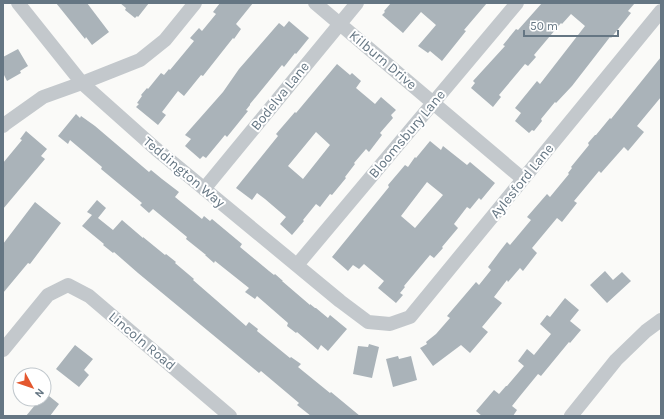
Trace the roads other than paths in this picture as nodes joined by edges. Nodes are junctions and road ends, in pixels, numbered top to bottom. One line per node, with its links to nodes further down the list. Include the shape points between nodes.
1 (18, 3): 8 (street, Teddington Way)
2 (195, 3): 8 (street, via 165,40 140,60)
3 (315, 3): 7 (street, Kilburn Drive)
4 (357, 3): 7 (street, Bodelva Lane)
5 (517, 3): 9 (street, Bloomsbury Lane)
6 (661, 11): 11 (street, Aylesford Lane)
7 (339, 24): 9 (street, Kilburn Drive); 12 (street, Bodelva Lane)
8 (82, 83): 10 (street, via 43,97); 12 (street, Teddington Way)
9 (433, 103): 11 (street, Kilburn Drive); 13 (street, Bloomsbury Lane)
10 (3, 126)
11 (523, 179): 15 (street, Aylesford Lane, via 410,317 390,324)
12 (204, 190): 13 (street, Teddington Way)
13 (297, 265): 15 (street, Teddington Way)
14 (661, 320): 18 (street, via 616,360)
15 (368, 322)
16 (3, 350): 17 (street, Lincoln Road, via 48,295 68,285 89,296)
17 (230, 416)
18 (571, 416)

